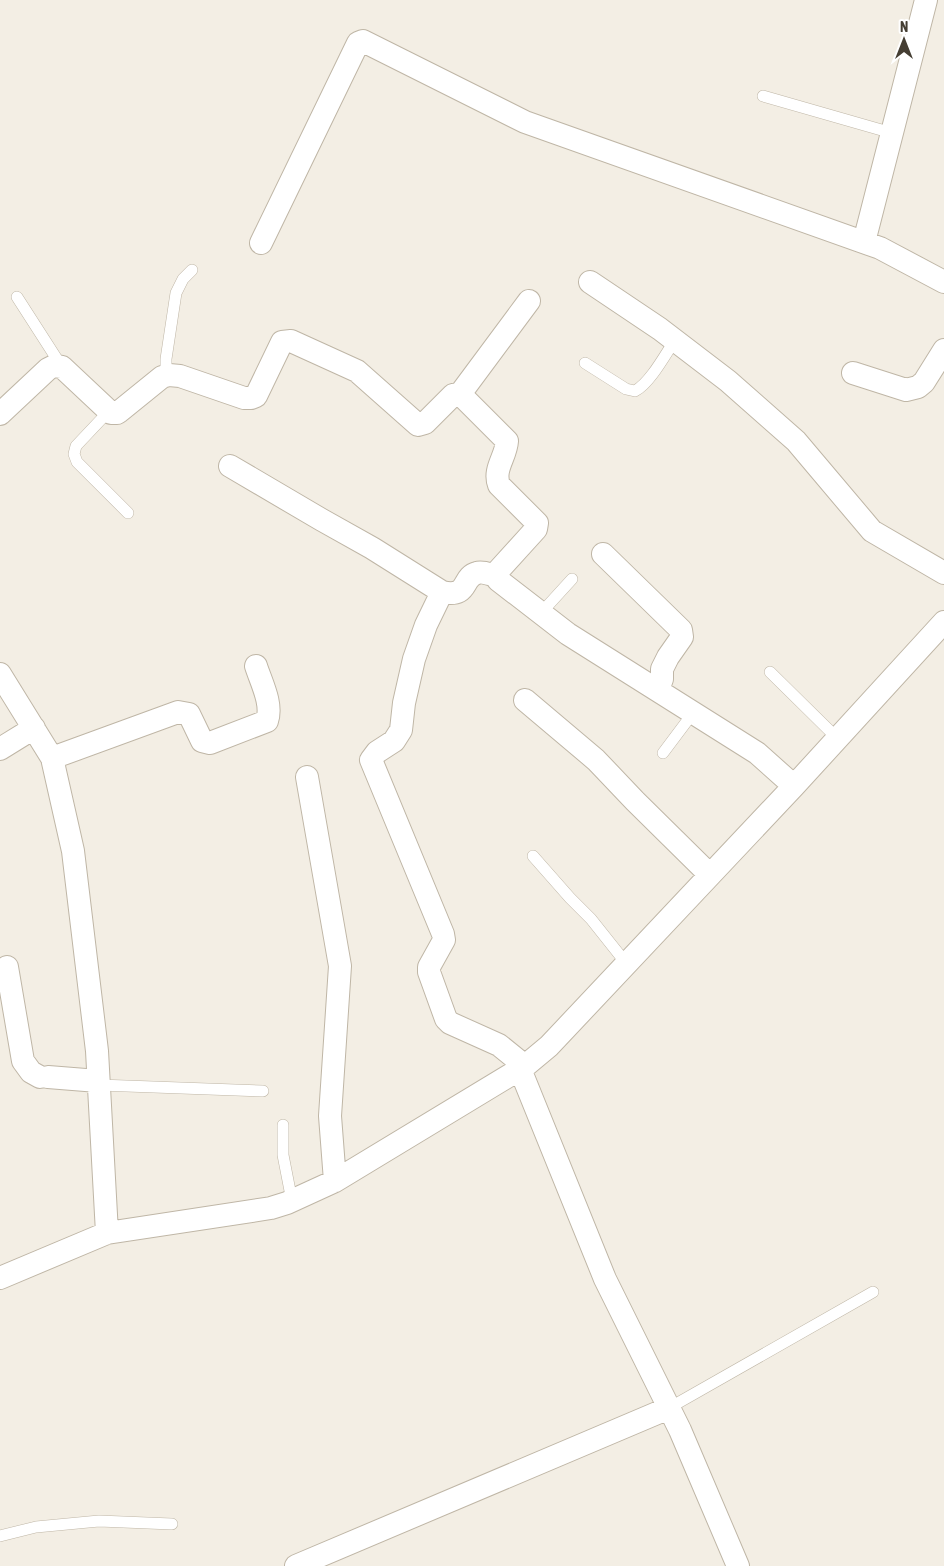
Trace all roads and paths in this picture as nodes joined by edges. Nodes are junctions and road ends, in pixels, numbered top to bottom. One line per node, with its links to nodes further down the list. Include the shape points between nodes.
1 (926, 0): 3 (street)
2 (763, 96): 3 (lane)
3 (892, 133): 4 (street)
4 (864, 242): 5 (street, via 525,122 363,40 358,43); 8 (street)
5 (261, 243)
6 (192, 270): 16 (lane, via 176,293)
7 (590, 282): 11 (street)
8 (944, 282)
9 (17, 297): 14 (lane)
10 (529, 302): 17 (street)
11 (675, 340): 13 (lane, via 640,389 635,391 626,389); 23 (street, via 796,441 872,531)
12 (944, 350): 15 (street, via 918,387 906,390)
13 (585, 363)
14 (62, 367): 18 (street); 19 (street, via 48,369)
15 (853, 373)
16 (166, 376): 17 (street, via 180,376 251,398 256,396 282,342 290,340 357,371 418,425 425,424 453,395); 18 (street, via 120,411)
17 (460, 394): 24 (street, via 507,441 497,472 499,485 537,523 536,529 497,572)
18 (109, 411): 21 (lane, via 76,446 74,454 77,462)
19 (0, 414)
20 (230, 466): 26 (street)
21 (128, 513)
22 (603, 554): 32 (street, via 681,630 682,637 662,669)
23 (944, 573)
24 (497, 576): 26 (street, via 475,573 458,592); 27 (street)
25 (572, 579): 27 (lane)
26 (442, 592): 46 (street, via 414,659 401,730 394,741 371,760 443,934 444,940 429,972 446,1019 499,1045)
27 (541, 613): 32 (street, via 568,634)
28 (944, 622): 36 (street)
29 (256, 666): 39 (street, via 269,706 267,721 206,743 189,714 178,712)
30 (770, 672): 36 (lane)
31 (0, 674): 35 (street)
32 (658, 690): 34 (street)
33 (525, 700): 43 (street, via 596,760)
34 (693, 713): 38 (lane); 41 (street, via 762,756)
35 (34, 728): 37 (street); 39 (street)
36 (838, 738): 41 (street)
37 (0, 749)
38 (663, 753)
39 (52, 758): 47 (street, via 76,869)
40 (307, 777): 50 (street, via 340,966 330,1116)
41 (794, 786): 43 (street)
42 (534, 856): 44 (lane, via 591,919)
43 (710, 875): 44 (street)
44 (626, 964): 46 (street, via 548,1046)
45 (7, 966): 47 (street, via 23,1061 31,1072 44,1077)
46 (522, 1068): 50 (street); 55 (street, via 605,1279)
47 (99, 1083): 48 (lane); 52 (street)
48 (263, 1091)
49 (283, 1125): 51 (lane, via 283,1154)
50 (335, 1181): 51 (street)
51 (292, 1200): 52 (street, via 271,1208)
52 (107, 1233): 53 (street)
53 (0, 1278)
54 (873, 1292): 55 (lane)
55 (669, 1408): 58 (street); 59 (street)
56 (172, 1524): 57 (lane, via 99,1521 36,1527)
57 (0, 1536)
58 (296, 1566)
59 (738, 1566)

